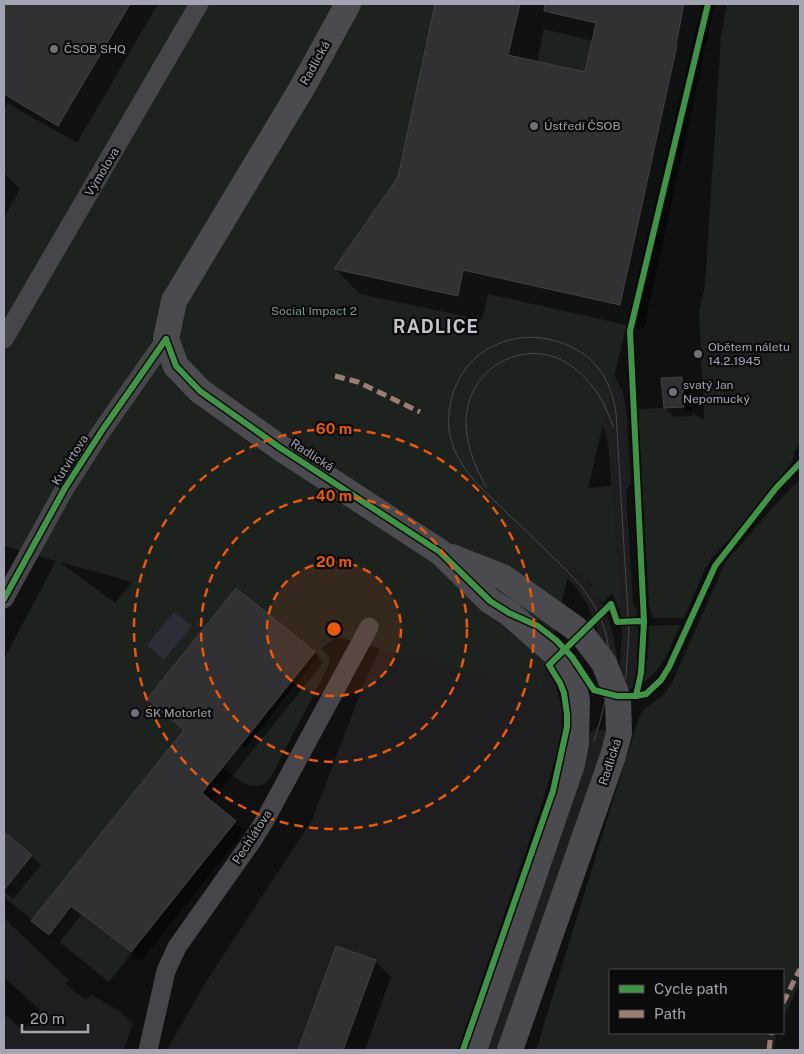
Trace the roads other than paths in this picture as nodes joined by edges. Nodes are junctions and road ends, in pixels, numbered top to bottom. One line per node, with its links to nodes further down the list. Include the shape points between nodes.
1 (199, 4): 3 (street, Výmolova)
2 (348, 4): 4 (main road, Radlická, via 302,88 174,301)
3 (4, 339)
4 (166, 339): 5 (main road, Radlická, via 176,366 200,391); 6 (street, Kutvirtova, via 65,488)
5 (440, 552): 9 (main road, Radlická, via 490,601 510,613 558,656 571,676 577,700 572,764); 10 (main road, Radlická, via 503,577 575,628 604,663 618,698 620,734)
6 (4, 599)
7 (369, 627): 8 (street, Pechlátova, via 260,827 177,947 166,971)
8 (148, 1050)
9 (474, 1050)
10 (510, 1050)

